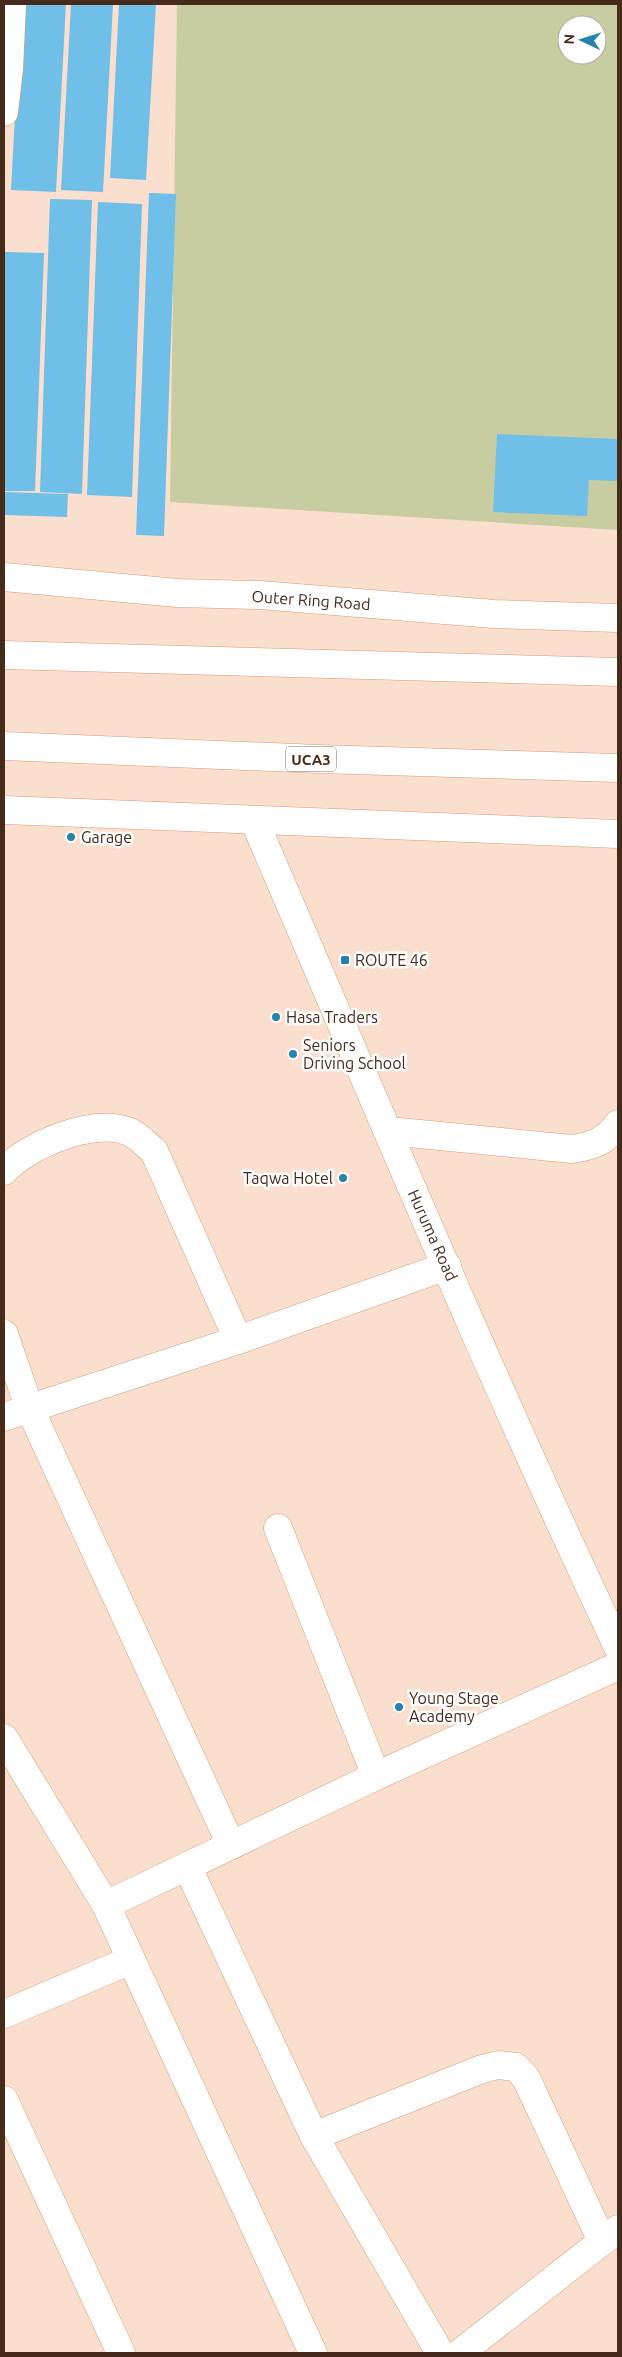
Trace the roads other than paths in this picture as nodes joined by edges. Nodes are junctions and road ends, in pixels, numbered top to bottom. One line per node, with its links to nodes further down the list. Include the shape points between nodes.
1 (12, 4): 2 (street)
2 (4, 112)
3 (4, 577): 4 (street, Outer Ring Road, via 177,593 494,614)
4 (618, 618)
5 (4, 655): 6 (street)
6 (618, 672)
7 (4, 746): 8 (street, UCA3)
8 (618, 768)
9 (4, 810): 10 (street)
10 (254, 820): 11 (street); 13 (street, Huruma Road)
11 (618, 834)
12 (618, 1124): 13 (street, via 610,1135 593,1146 572,1149)
13 (389, 1132): 15 (street, Huruma Road)
14 (4, 1171): 17 (street, via 10,1163 59,1136 102,1126 128,1131 154,1151)
15 (447, 1266): 17 (street); 21 (street, Huruma Road)
16 (4, 1334): 18 (street)
17 (238, 1340): 18 (street)
18 (30, 1408): 19 (street); 25 (street)
19 (4, 1417)
20 (278, 1528): 24 (street)
21 (618, 1647)
22 (618, 1666): 24 (street)
23 (4, 1738): 27 (street)
24 (376, 1776): 25 (street)
25 (231, 1845): 26 (street)
26 (187, 1866): 27 (street); 31 (street)
27 (106, 1905): 28 (street)
28 (131, 1960): 29 (street); 34 (street)
29 (4, 2014)
30 (4, 2100): 33 (street)
31 (314, 2136): 32 (street, via 482,2069 498,2065 516,2067 526,2078); 35 (street)
32 (610, 2235): 36 (street)
33 (121, 2353)
34 (313, 2353)
35 (440, 2353)
36 (460, 2353)

